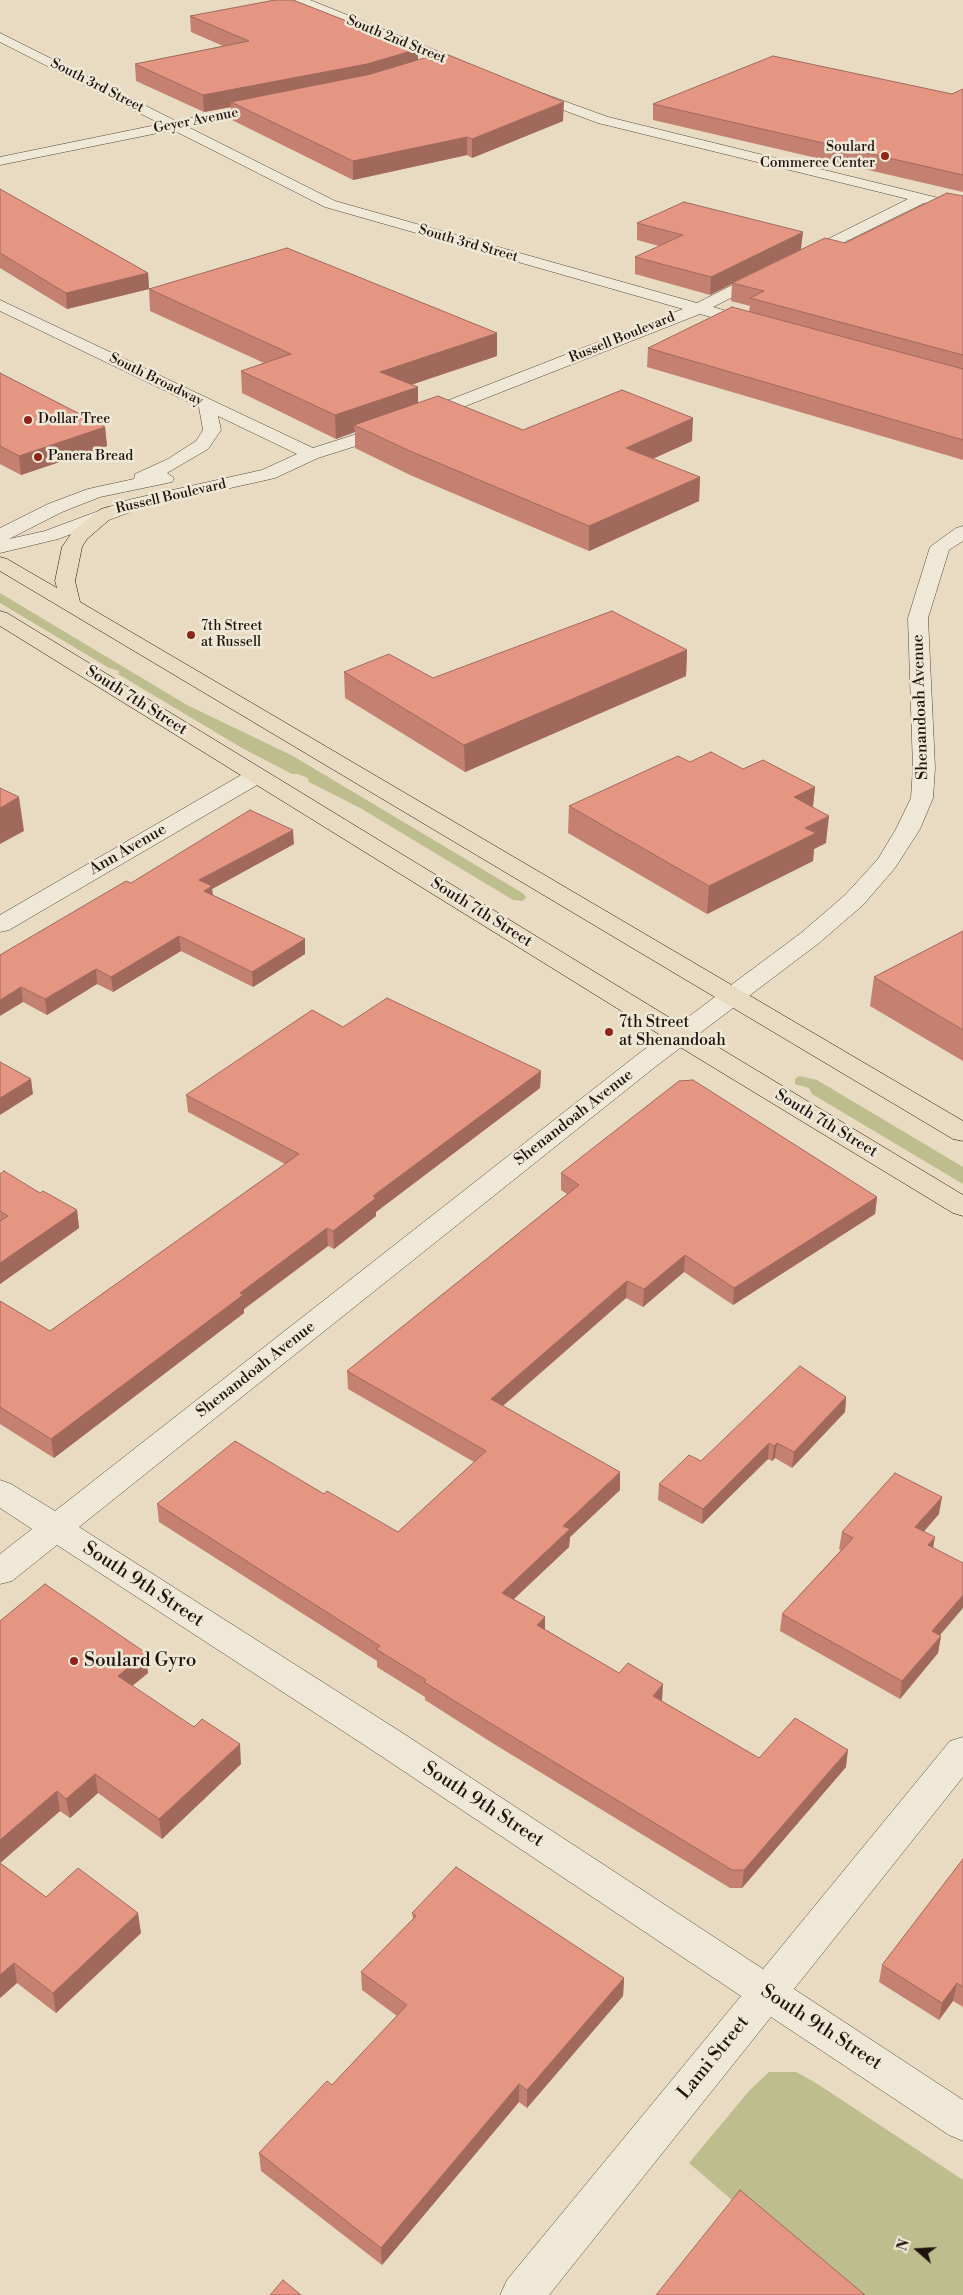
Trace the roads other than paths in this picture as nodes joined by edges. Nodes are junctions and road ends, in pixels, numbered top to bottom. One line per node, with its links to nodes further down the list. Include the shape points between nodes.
1 (299, 0): 3 (street, South 2nd Street)
2 (0, 37): 8 (street, South 3rd Street)
3 (449, 62): 4 (street); 5 (street, South 2nd Street)
4 (431, 67)
5 (484, 75)
6 (512, 85): 10 (street, via 603,120)
7 (286, 103): 8 (street, Geyer Avenue)
8 (173, 125): 9 (street, Geyer Avenue); 13 (street, South 3rd Street, via 330,204)
9 (0, 160)
10 (922, 198): 11 (street); 13 (street, Russell Boulevard)
11 (963, 208)
12 (0, 305): 15 (street, South Broadway)
13 (697, 308): 14 (street, South 3rd Street); 16 (street, Russell Boulevard, via 391,429)
14 (773, 329)
15 (207, 404): 16 (street, South Broadway); 17 (street, via 212,430 202,445 153,474)
16 (312, 454): 17 (street, Russell Boulevard); 18 (street, Russell Boulevard, via 268,474 160,497)
17 (118, 487): 20 (street, Russell Boulevard, via 55,508)
18 (108, 513): 21 (street, Russell Boulevard, via 51,535); 23 (main road, via 80,536 72,547 64,581)
19 (963, 532): 27 (street, Shenandoah Avenue, via 940,547 918,618 924,786 908,829 887,863 854,900 810,938)
20 (0, 536)
21 (0, 547)
22 (0, 563): 23 (main road)
23 (70, 604): 27 (main road)
24 (0, 617): 25 (main road, South 7th Street)
25 (256, 776): 26 (street, Ann Avenue); 28 (main road, South 7th Street)
26 (0, 925)
27 (730, 997): 28 (street, Shenandoah Avenue); 29 (main road)
28 (679, 1035): 30 (main road, South 7th Street); 32 (street, Shenandoah Avenue)
29 (963, 1133)
30 (963, 1207)
31 (0, 1492): 32 (street, South 9th Street)
32 (55, 1528): 33 (street, Shenandoah Avenue); 35 (street, South 9th Street, via 388,1742)
33 (0, 1572)
34 (963, 1751): 35 (street, Lami Street)
35 (767, 1992): 36 (street, South 9th Street); 37 (street, Lami Street)
36 (963, 2122)
37 (522, 2295)

